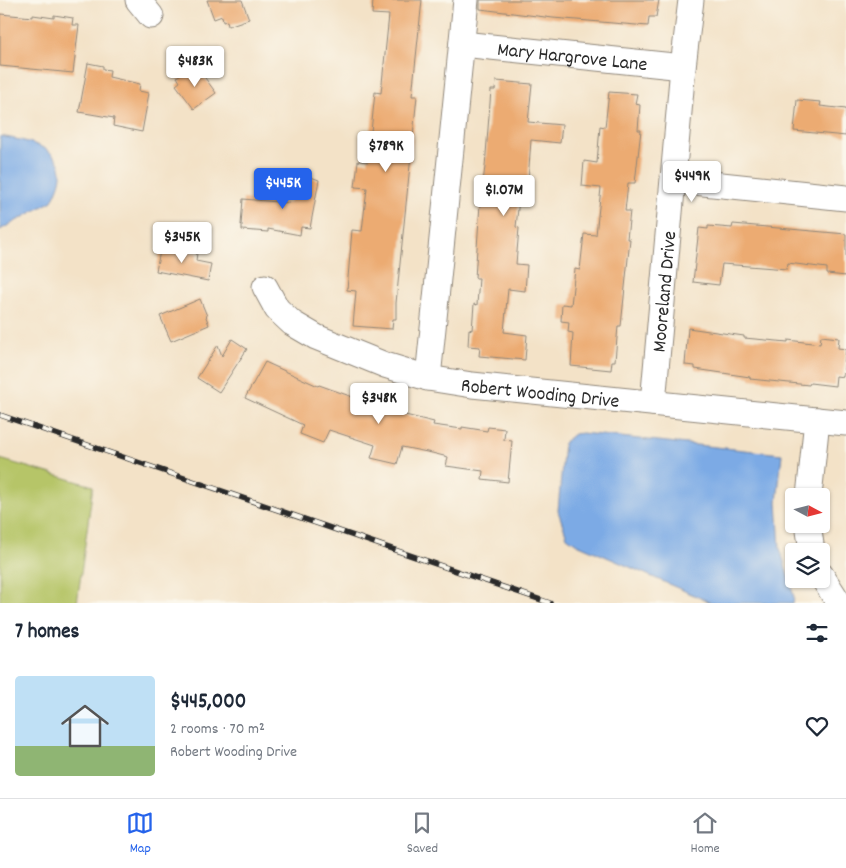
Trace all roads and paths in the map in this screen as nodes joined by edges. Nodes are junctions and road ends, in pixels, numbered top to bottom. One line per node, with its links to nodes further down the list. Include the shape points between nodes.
1 (466, 0): 3 (street)
2 (690, 0): 4 (street, Mooreland Drive)
3 (462, 44): 4 (street, Mary Hargrove Lane); 8 (street)
4 (683, 67): 5 (street, Mooreland Drive)
5 (674, 180): 6 (street); 9 (street, Mooreland Drive)
6 (846, 198)
7 (265, 287): 8 (street, Robert Wooding Drive, via 277,309 292,323 316,337 384,365)
8 (428, 378): 9 (street, Robert Wooding Drive)
9 (653, 402): 10 (street, Robert Wooding Drive)
10 (817, 420): 11 (street, Robert Wooding Drive); 12 (street)
11 (846, 423)
12 (810, 488)
13 (829, 588): 14 (street)
14 (839, 603)

